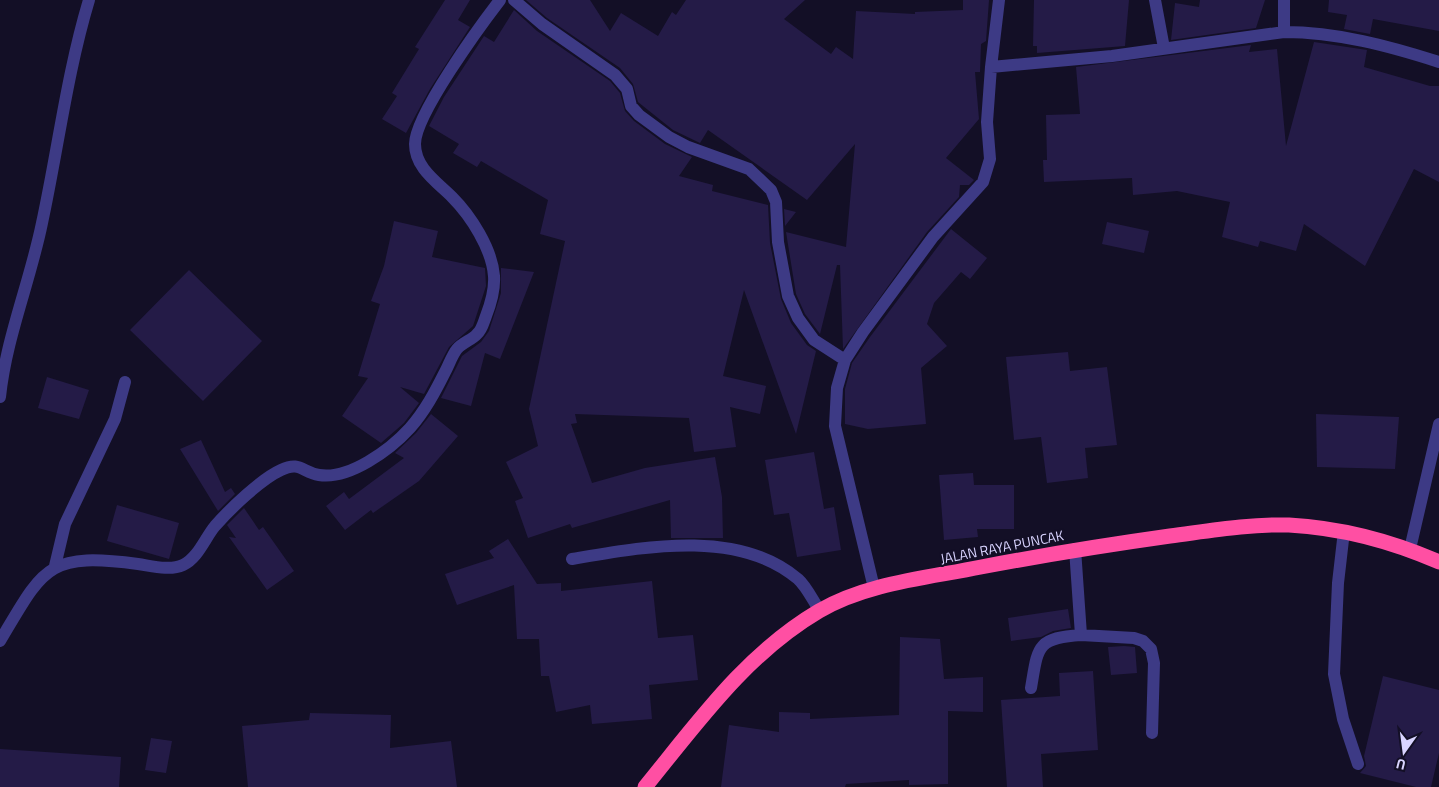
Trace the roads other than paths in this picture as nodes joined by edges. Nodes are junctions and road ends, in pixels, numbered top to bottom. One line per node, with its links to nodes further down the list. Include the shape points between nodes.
1 (88, 0): 13 (street, via 75,46 42,225 3,370)
2 (500, 0): 20 (street, via 476,31 425,112 415,142 427,174 453,198 476,229 494,275 491,304 481,328 457,350 422,412 397,440 351,472 316,475 292,465 278,471 215,526 192,559 184,565 160,567 102,559)
3 (514, 0): 11 (street, via 542,24 615,75 627,89 631,106 639,115 669,137 749,169 771,190 776,202 778,242 788,296 798,318 814,340)
4 (999, 0): 10 (street)
5 (1155, 0): 8 (street)
6 (1284, 0): 7 (street)
7 (1284, 32): 8 (street); 9 (street, via 1347,38)
8 (1164, 48): 10 (street)
9 (1439, 62)
10 (990, 67): 11 (street, via 987,122 990,159 983,182 933,236)
11 (846, 360): 21 (street, via 837,388 835,426)
12 (125, 382): 20 (street, via 115,420 65,524)
13 (0, 397)
14 (1439, 424): 17 (street)
15 (1344, 531): 16 (highway, JALAN RAYA PUNCAK, via 1289,525 1240,526); 17 (highway, JALAN RAYA PUNCAK); 27 (street, via 1334,674)
16 (1075, 549): 21 (highway, JALAN RAYA PUNCAK); 23 (street)
17 (1410, 549): 19 (highway, JALAN RAYA PUNCAK)
18 (572, 559): 22 (street, via 659,546 691,545 736,550 754,554 781,567 799,581)
19 (1439, 562)
20 (55, 566): 24 (street, via 37,582)
21 (874, 588): 22 (highway, JALAN RAYA PUNCAK)
22 (820, 610): 28 (highway, JALAN RAYA PUNCAK, via 746,666)
23 (1081, 635): 25 (street, via 1055,637 1043,644 1035,661); 26 (street, via 1134,638 1143,641 1151,650 1154,663)
24 (0, 642)
25 (1031, 688)
26 (1152, 733)
27 (1358, 764)
28 (645, 787)

